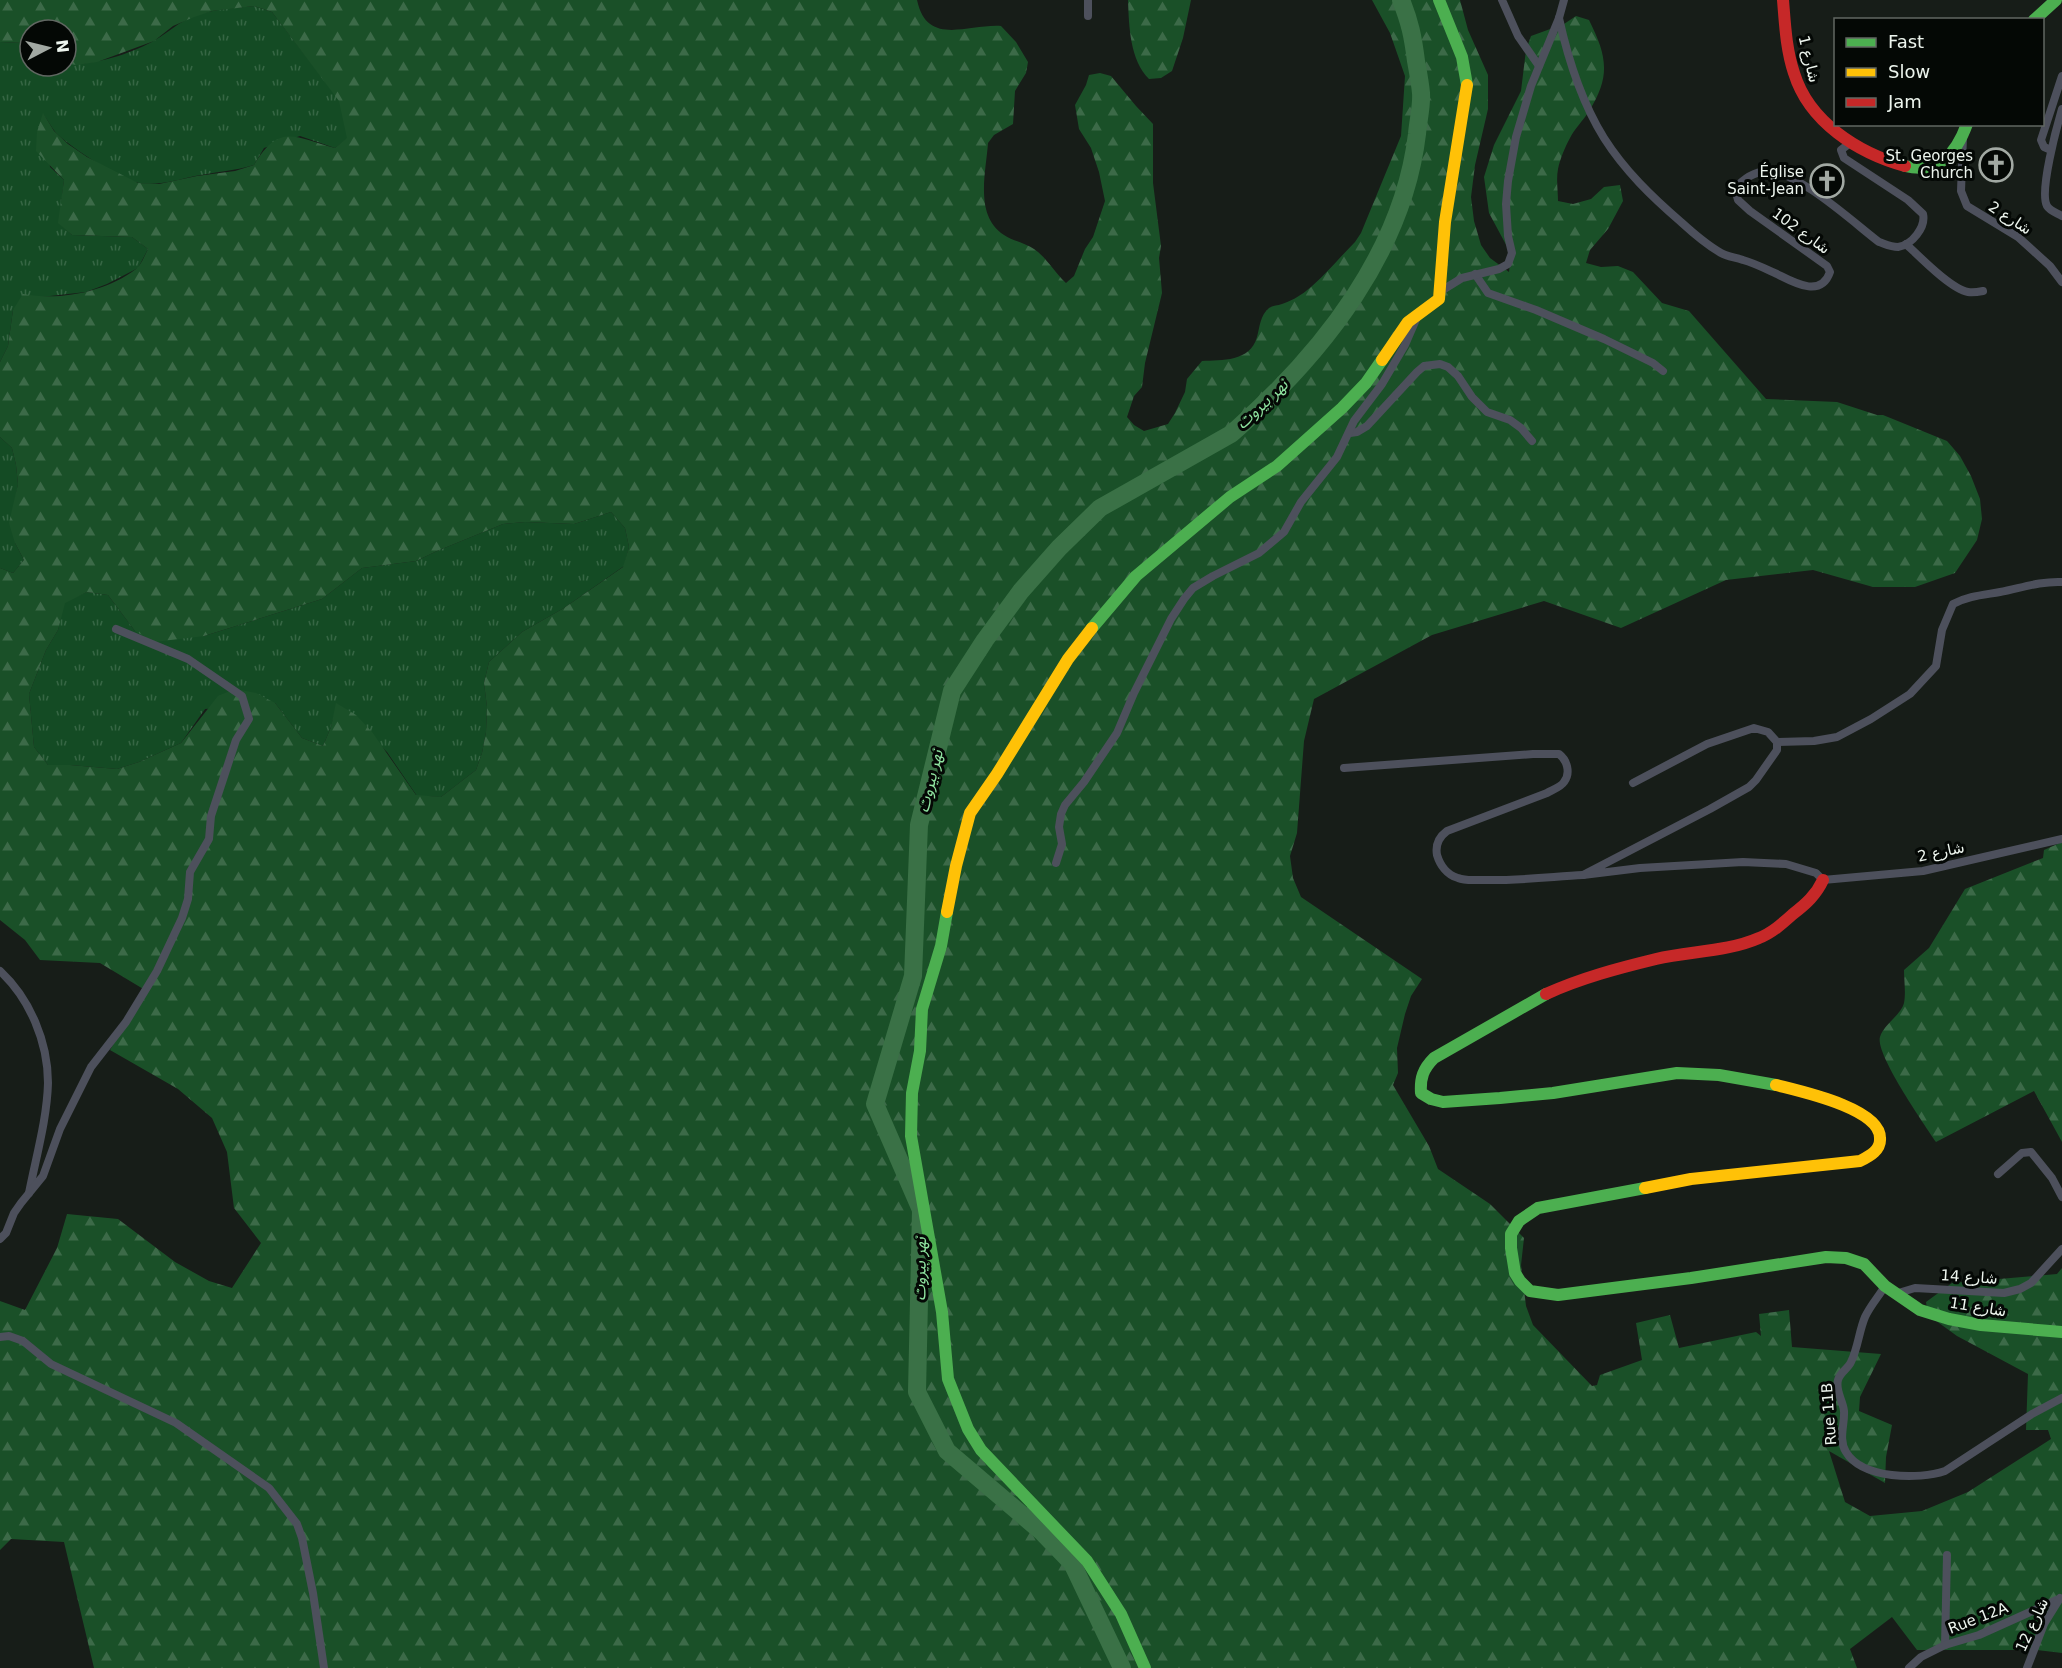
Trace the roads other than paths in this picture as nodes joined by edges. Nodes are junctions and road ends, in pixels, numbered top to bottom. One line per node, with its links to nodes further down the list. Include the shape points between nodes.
1 (1088, 0): 7 (street)
2 (1438, 0): 20 (street, via 1462,57 1468,89 1445,222)
3 (1502, 0): 10 (street, via 1518,36)
4 (1564, 0): 8 (street)
5 (1783, 0): 14 (street, شارع 1, via 1797,82 1821,117)
6 (2056, 0): 9 (street)
7 (1088, 16)
8 (1559, 18): 10 (street); 17 (street, شارع 102, via 1576,78 1603,137 1650,195 1719,252 1787,279 1815,288 1822,286 1830,272 1827,266 1738,200 1735,189 1742,181 1768,171 1809,187 1879,242 1896,247)
9 (2036, 18)
10 (1539, 66): 18 (street, via 1516,137 1508,181 1506,204 1512,253 1508,264)
11 (2062, 76): 15 (street, via 2041,140 2043,147)
12 (2062, 109): 15 (street)
13 (1965, 129): 14 (street, شارع 1, via 1944,160 1928,168 1881,160); 19 (street, شارع 2, via 1961,191 1967,206 2018,237)
14 (1850, 143): 17 (street, via 1841,150 1844,158 1923,214 1918,232)
15 (2051, 150): 16 (street, via 2045,199 2050,209)
16 (2062, 216)
17 (1906, 244): 21 (street, via 1966,292)
18 (1476, 274): 20 (street); 23 (street, via 1488,293 1604,339)
19 (2062, 282)
20 (1441, 291): 22 (street, via 1438,299)
21 (1983, 291)
22 (1418, 315): 24 (street, via 1405,345); 49 (street, via 1408,322 1366,383 1342,408 1277,466 1230,497 1136,576 1085,634 970,813 941,946 922,1009 911,1136 942,1312 948,1379 968,1430 981,1450 1087,1561 1121,1614)
23 (1663, 371)
24 (1350, 433): 25 (street, via 1367,426 1417,372 1440,364 1458,376 1487,412 1510,420); 32 (street, via 1280,536 1259,553 1193,588 1184,599 1117,733 1065,805 1060,821 1062,844)
25 (1532, 441)
26 (2062, 582): 28 (street, via 2033,583 1964,598 1953,604 1942,630 1936,666 1910,694 1837,737)
27 (116, 629): 37 (street, via 188,659 242,696 249,719 236,740 224,775 209,839 191,867 182,918 148,988 91,1067 43,1176)
28 (1777, 742): 30 (street, via 1768,732 1754,728 1707,744); 33 (street, via 1777,750 1749,787)
29 (1344, 768): 33 (street, via 1559,754 1566,762 1567,773 1560,786 1447,831 1438,842 1437,856 1449,874 1465,880)
30 (1633, 783)
31 (2062, 839): 34 (street, شارع 2, via 1923,871)
32 (1056, 863)
33 (1583, 875): 34 (street, via 1743,862 1786,864 1816,873)
34 (1823, 880): 41 (street, شارع 11, via 1817,892 1761,938 1643,962 1538,997 1428,1063 1418,1082 1421,1093 1433,1101 1448,1102 1518,1097 1699,1072 1804,1092 1860,1113 1873,1122 1881,1136 1870,1157 1692,1179 1538,1208 1519,1221 1510,1234 1512,1263 1520,1281 1530,1291 1558,1295 1826,1257 1846,1258 1864,1264)
35 (0, 971): 37 (street, via 31,1011 43,1046 48,1083)
36 (1998, 1174): 38 (street, via 2022,1153 2031,1152)
37 (29, 1193): 39 (street)
38 (2062, 1197)
39 (0, 1239)
40 (2062, 1249): 41 (street, شارع 14, via 2031,1282 2004,1293)
41 (1890, 1290): 42 (street, شارع 11, via 1920,1310 1949,1319); 44 (street, Rue 11B, via 1865,1317 1851,1361 1837,1382 1844,1404 1843,1445 1858,1464 1899,1475 1933,1475 1951,1468)
42 (2062, 1332)
43 (0, 1337): 48 (street, via 22,1341 51,1364 176,1423 269,1488 297,1524 302,1538)
44 (2062, 1398)
45 (1947, 1554): 47 (street)
46 (2061, 1597): 47 (street, Rue 12A, via 1979,1635); 51 (street, شارع 12, via 2044,1624)
47 (1945, 1645): 50 (street, Rue 12A)
48 (324, 1668)
49 (1144, 1668)
50 (1909, 1668)
51 (2027, 1668)

